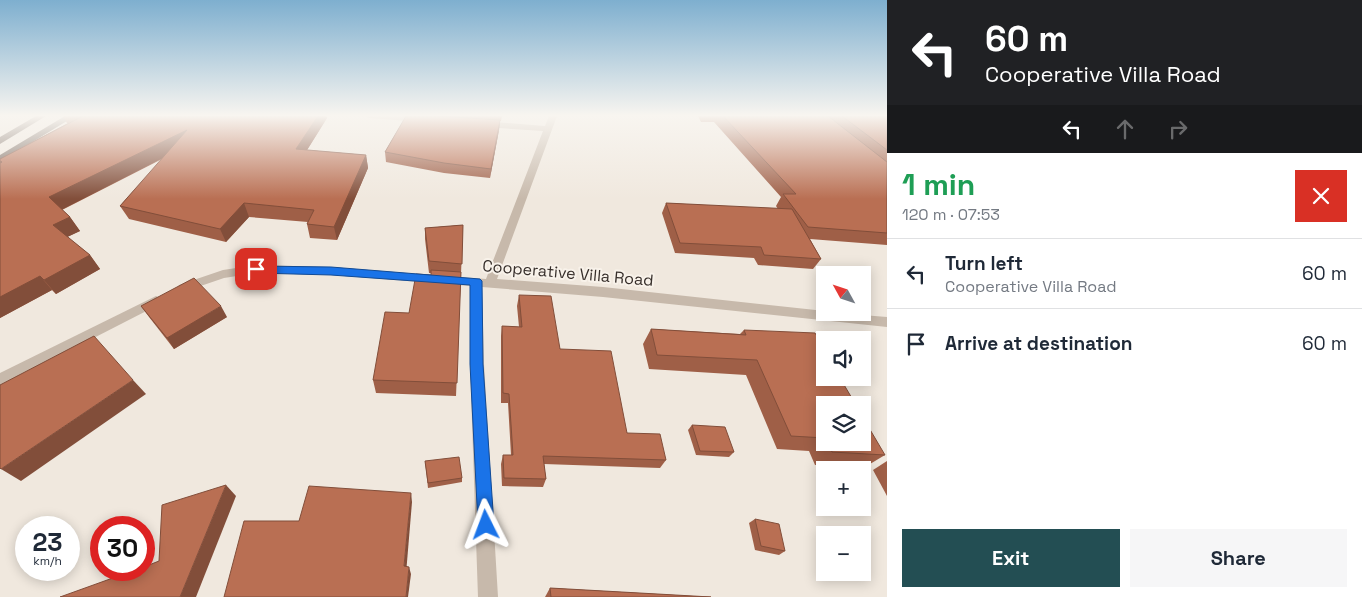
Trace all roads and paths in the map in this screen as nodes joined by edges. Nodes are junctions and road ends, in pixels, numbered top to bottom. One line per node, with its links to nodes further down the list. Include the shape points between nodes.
1 (25, 144): 3 (main road)
2 (540, 144): 4 (street)
3 (0, 159)
4 (483, 282): 5 (street, Cooperative Villa Road); 6 (street, Cooperative Villa Road, via 331,271 256,269 222,274 125,315); 7 (street, via 477,364)
5 (887, 322)
6 (0, 380)
7 (488, 597)

